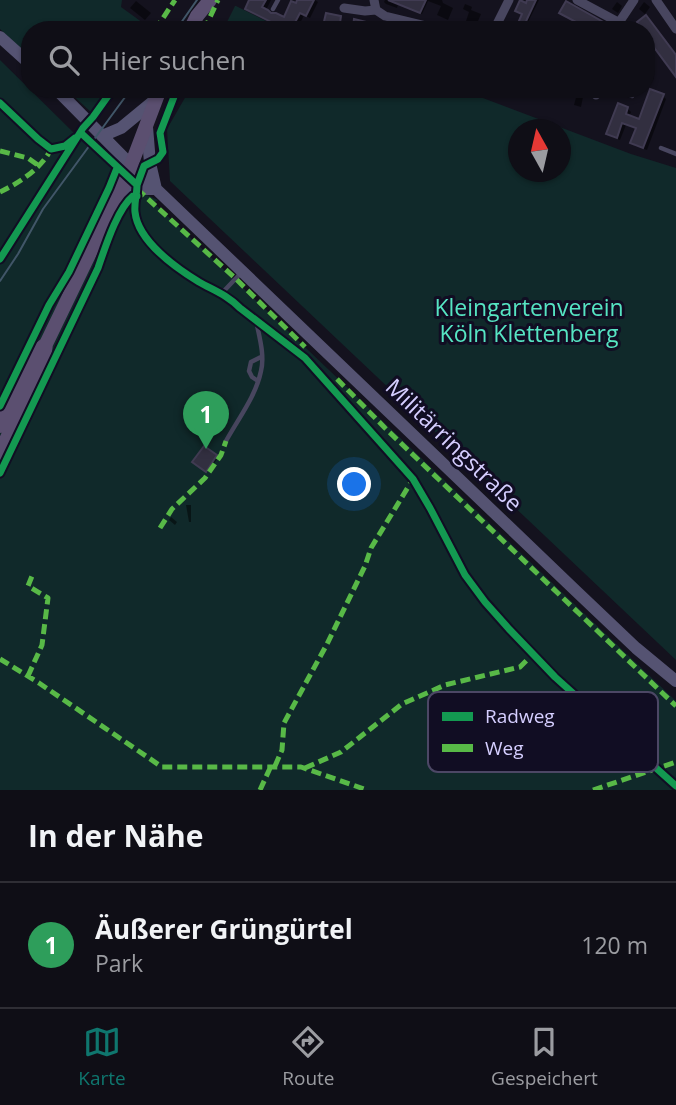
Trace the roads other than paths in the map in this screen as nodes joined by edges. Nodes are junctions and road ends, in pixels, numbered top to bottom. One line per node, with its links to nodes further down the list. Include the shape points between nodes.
1 (200, 0): 12 (main road)
2 (209, 0): 13 (main road)
3 (278, 0): 10 (lane)
4 (374, 0): 11 (street)
5 (509, 0): 15 (street)
6 (577, 0): 16 (street)
7 (634, 0): 17 (street)
8 (656, 0): 18 (street)
9 (344, 8): 11 (street)
10 (273, 9)
11 (376, 10): 14 (street)
12 (194, 21)
13 (194, 21)
14 (406, 21)
15 (498, 21)
16 (608, 21)
17 (619, 21)
18 (676, 29)
19 (0, 37): 20 (main road)
20 (21, 56)
21 (64, 98): 25 (main road, Militärringstraße)
22 (154, 98): 25 (main road, via 121,128)
23 (156, 98): 24 (main road)
24 (147, 120): 28 (main road); 29 (main road)
25 (102, 136): 28 (main road, Militärringstraße)
26 (661, 148): 27 (lane)
27 (676, 154)
28 (131, 165): 29 (main road, Militärringstraße); 30 (main road)
29 (156, 189): 30 (main road, via 137,189); 31 (main road, Militärringstraße)
30 (116, 197): 32 (main road)
31 (243, 271): 33 (lane, via 222,293 256,320); 38 (main road, Militärringstraße, via 636,648)
32 (46, 344): 35 (main road, via 35,353); 37 (main road, via 44,358)
33 (262, 356): 34 (lane); 34 (lane, via 251,362 248,371)
34 (258, 381): 36 (lane)
35 (0, 426)
36 (226, 441)
37 (0, 453)
38 (676, 681)

